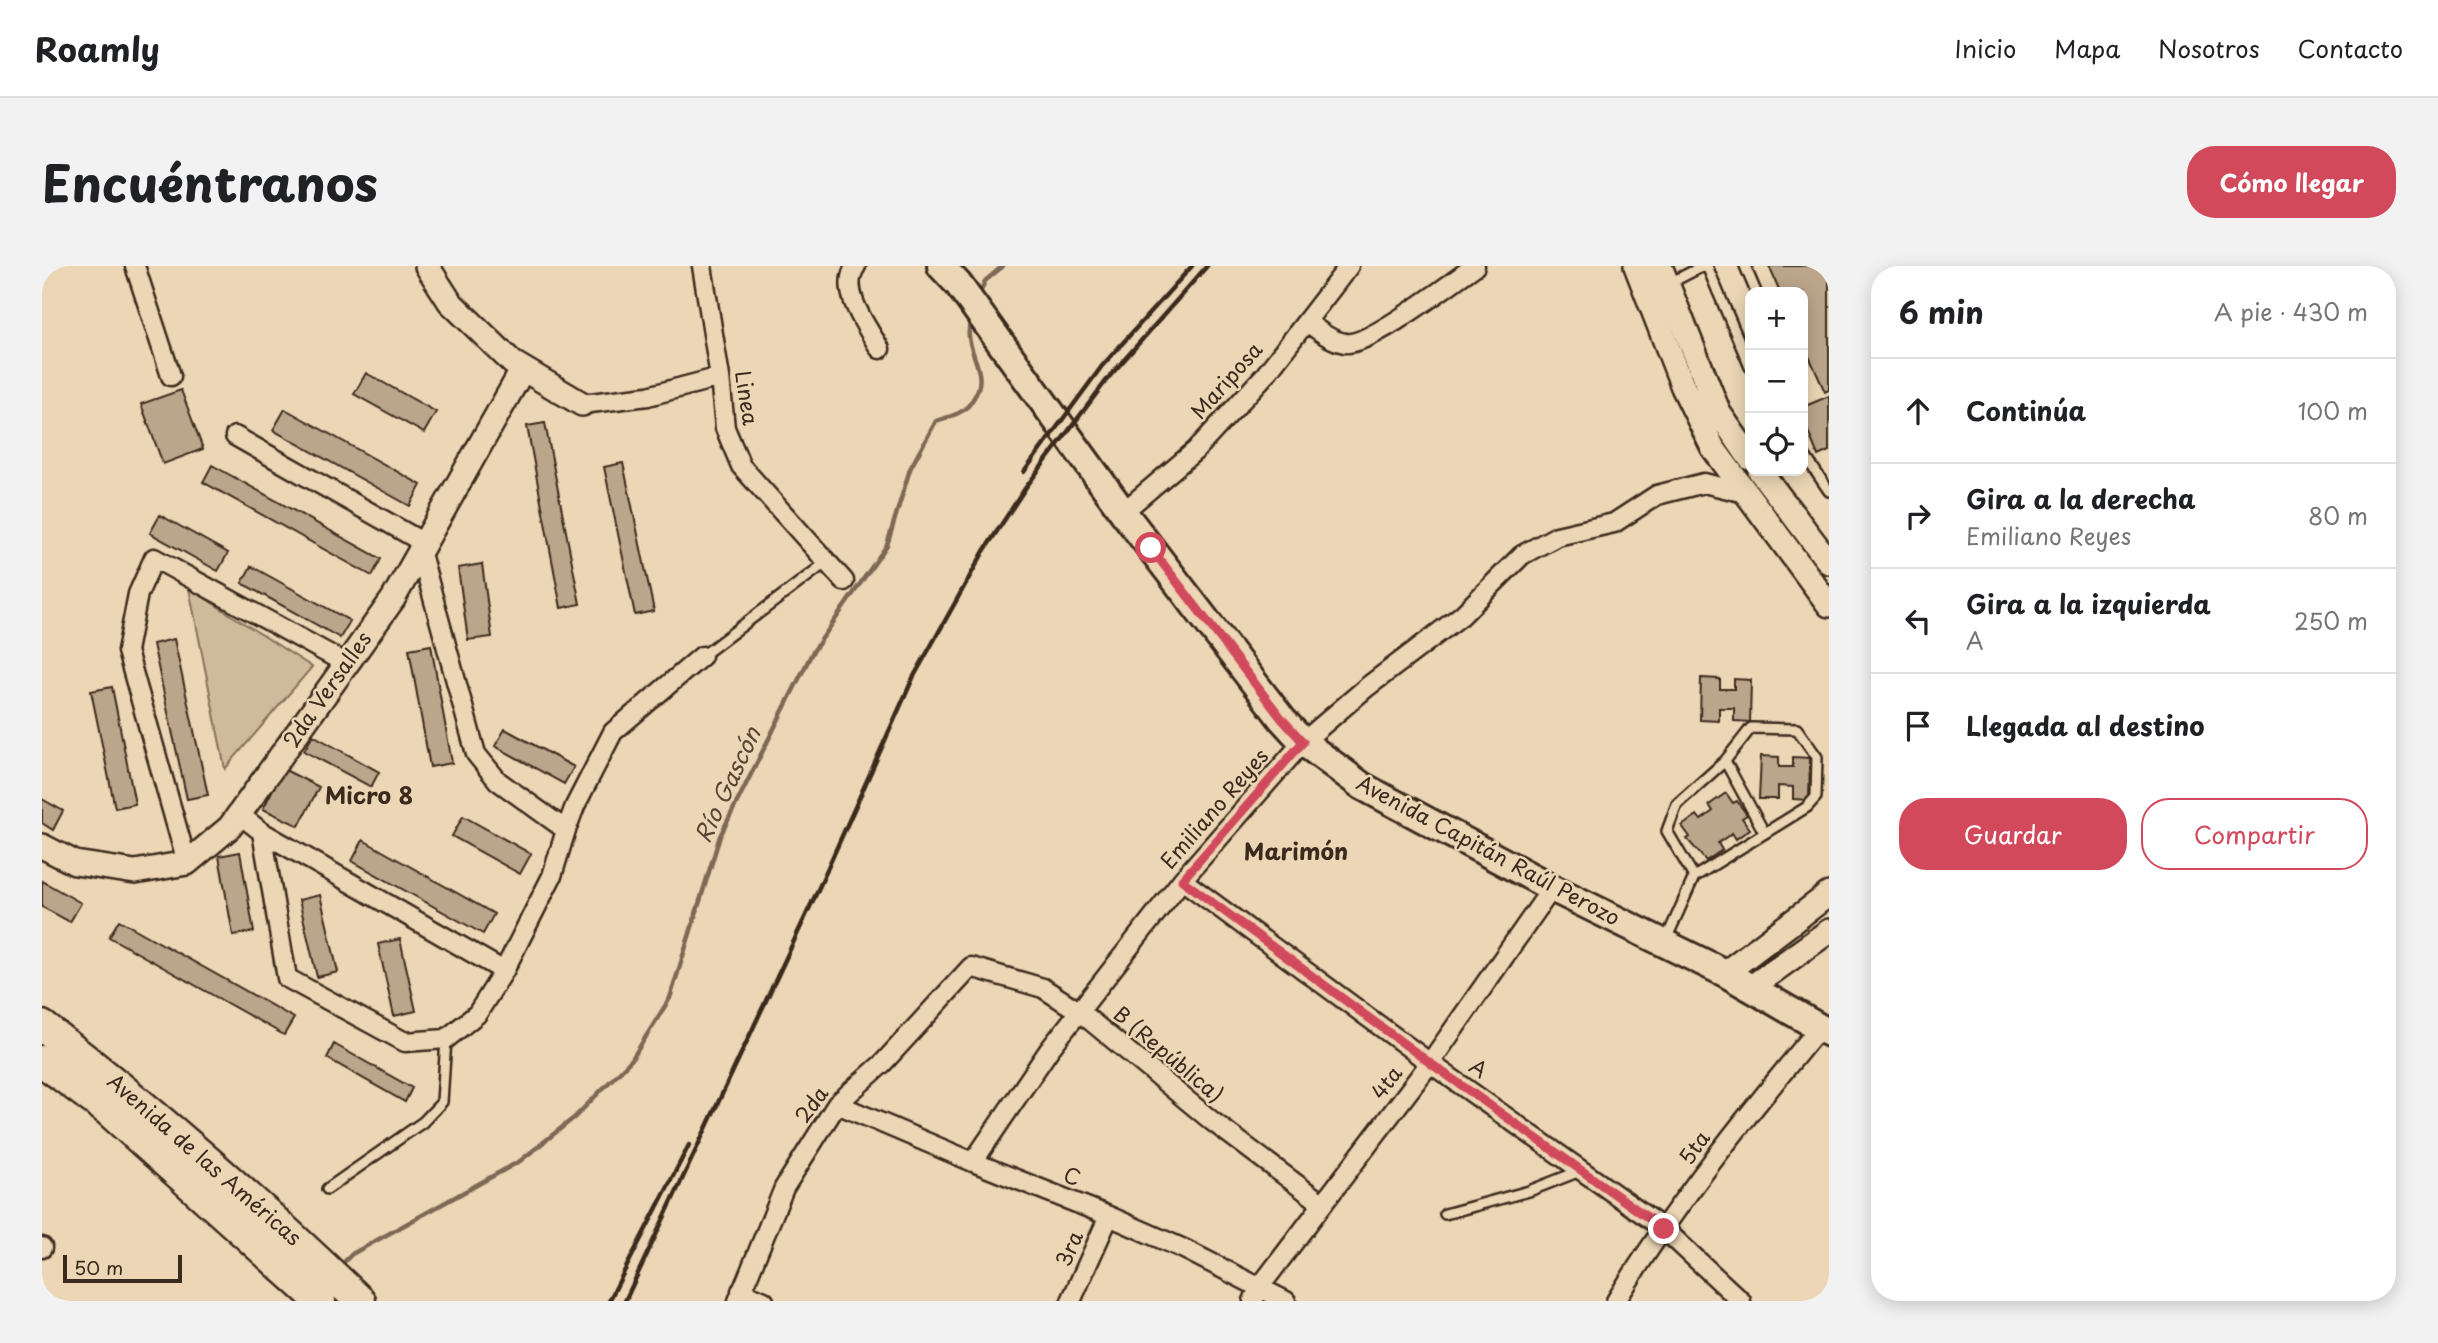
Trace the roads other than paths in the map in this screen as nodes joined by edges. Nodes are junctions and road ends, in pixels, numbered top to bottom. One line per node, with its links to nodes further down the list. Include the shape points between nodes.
1 (135, 266): 17 (street)
2 (427, 266): 16 (street, via 450,302)
3 (702, 266): 18 (street, Linea)
4 (856, 266): 14 (street, via 850,290)
5 (1349, 266): 13 (street, Mariposa)
6 (1475, 266): 13 (street, via 1373,336 1346,344)
7 (1636, 266): 11 (street)
8 (1705, 266): 11 (lane); 15 (lane)
9 (1745, 266): 12 (lane)
10 (949, 275): 26 (main road, Avenida Capitán Raúl Perozo)
11 (1658, 280): 21 (street, via 1719,413); 25 (street, via 1683,387 1713,448)
12 (1754, 287)
13 (1307, 322): 26 (street, Mariposa, via 1196,450)
14 (880, 349)
15 (1745, 356)
16 (523, 369): 19 (street); 27 (street, 2da Versalles)
17 (172, 376)
18 (720, 377): 19 (street, via 648,396); 28 (street, Linea, via 725,428 741,466)
19 (582, 404)
20 (235, 436): 27 (street, via 417,539)
21 (1745, 451)
22 (1808, 460): 24 (lane)
23 (1764, 476): 29 (street)
24 (1829, 491)
25 (1745, 493): 30 (street); 35 (street, Emiliano Reyes, via 1704,483 1657,495 1615,523 1557,536 1522,555 1462,615)
26 (1123, 512): 35 (main road, Avenida Capitán Raúl Perozo)
27 (421, 548): 34 (street, 2da Versalles, via 393,599); 38 (street, via 476,754 498,781)
28 (828, 561): 31 (street, Linea); 33 (lane)
29 (1829, 564): 30 (lane)
30 (1808, 579): 32 (street)
31 (844, 580)
32 (1829, 605)
33 (702, 656): 38 (street, via 613,732)
34 (347, 664): 37 (street, 2da Versalles); 42 (street, via 154,558 138,594 127,651)
35 (1303, 742): 44 (street, Emiliano Reyes); 45 (main road, Avenida Capitán Raúl Perozo, via 1362,786)
36 (1725, 761): 40 (lane); 40 (lane, via 1751,728 1797,729 1818,757 1816,797); 43 (lane, via 1677,804 1667,831)
37 (240, 814): 39 (street); 42 (street, 2da Versalles)
38 (566, 830): 50 (street, via 552,876)
39 (262, 832): 50 (street); 56 (street, via 287,978 405,1042)
40 (1764, 832): 43 (lane)
41 (42, 846): 42 (street, via 75,863 135,872)
42 (187, 863)
43 (1694, 877): 48 (lane)
44 (1182, 880): 53 (street, Emiliano Reyes); 58 (street, A)
45 (1552, 888): 48 (main road, Avenida Capitán Raúl Perozo); 58 (street, 4ta)
46 (1829, 894): 51 (street)
47 (1829, 931): 52 (street)
48 (1664, 944): 51 (main road, Avenida Capitán Raúl Perozo)
49 (971, 967): 53 (street, B (República), via 1043,988); 59 (street, 2da, via 883,1063)
50 (504, 971): 56 (street, via 477,1014)
51 (1725, 973): 52 (main road, Avenida Capitán Raúl Perozo)
52 (1751, 988): 55 (main road)
53 (1080, 1012): 60 (street, Emiliano Reyes, via 1049,1049); 63 (street, B (República), via 1212,1122)
54 (42, 1026): 67 (main road, Avenida de las Américas, via 121,1086)
55 (1824, 1030): 66 (street, 5ta, via 1748,1114)
56 (446, 1039): 62 (lane, via 442,1102 423,1122)
57 (42, 1061): 67 (main road, Avenida de las Américas)
58 (1430, 1063): 61 (street, A); 63 (street, 4ta)
59 (837, 1104): 60 (street, C); 69 (street, 2da, via 783,1188)
60 (973, 1162): 65 (street, C)
61 (1582, 1171): 64 (lane); 66 (street, A)
62 (327, 1189)
63 (1323, 1204): 68 (street, 4ta)
64 (1445, 1214)
65 (1109, 1216): 68 (street, C, via 1184,1249); 73 (street, 3ra)
66 (1664, 1229): 75 (street, 5ta); 76 (street, A)
67 (294, 1257): 70 (main road, Avenida de las Américas); 71 (main road, Avenida de las Américas)
68 (1256, 1295): 74 (street, C)
69 (739, 1296): 72 (street)
70 (320, 1301)
71 (360, 1301)
72 (764, 1301)
73 (1071, 1301)
74 (1286, 1301)
75 (1616, 1301)
76 (1741, 1301)

